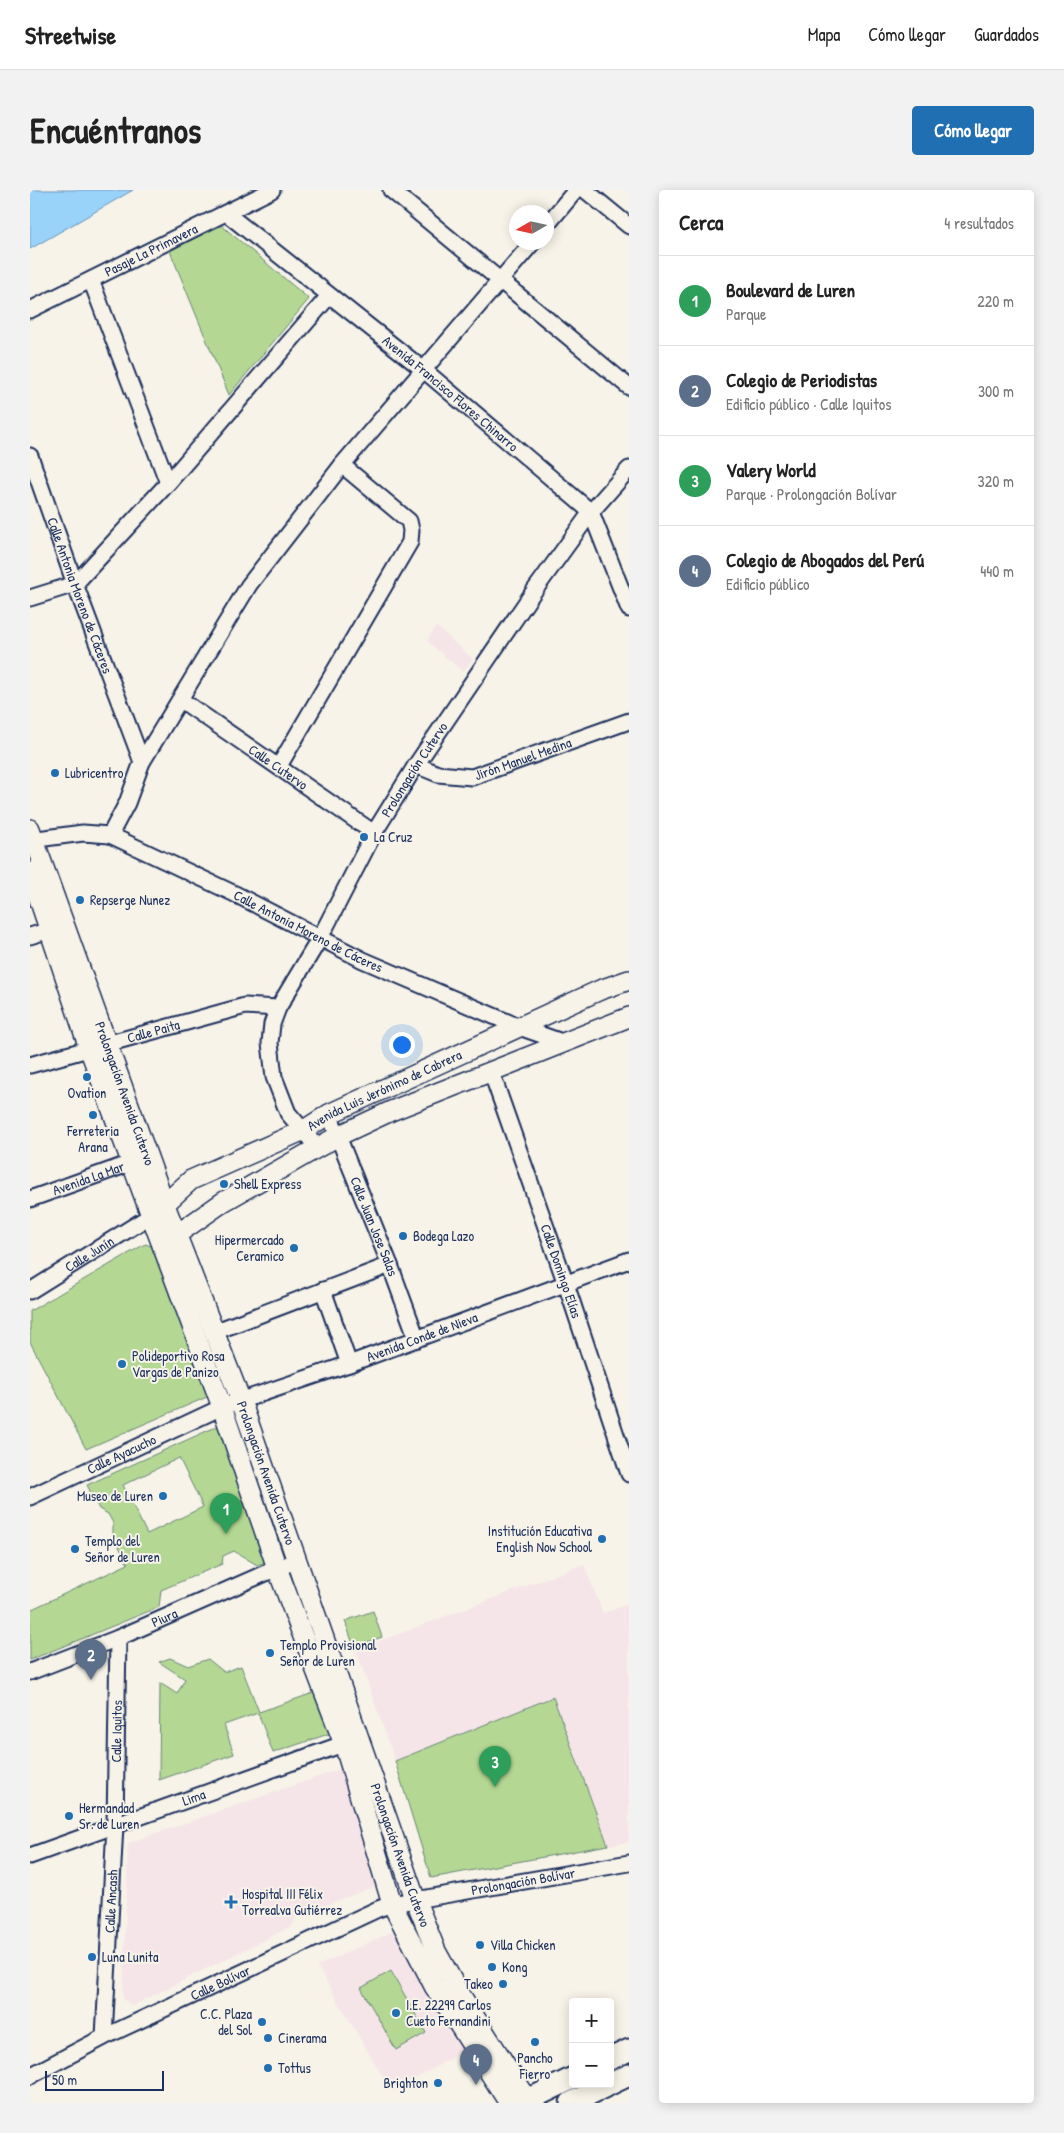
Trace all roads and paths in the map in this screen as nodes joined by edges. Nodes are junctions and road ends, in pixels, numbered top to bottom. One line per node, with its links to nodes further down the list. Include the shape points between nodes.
1 (272, 190): 5 (street, Pasaje La Primavera)
2 (391, 190): 10 (street)
3 (576, 190): 6 (street)
4 (586, 190): 7 (street)
5 (226, 214): 9 (street, Pasaje La Primavera); 11 (street, Avenida Francisco Flores Chinarro)
6 (554, 216)
7 (629, 226)
8 (526, 250): 10 (street)
9 (91, 280): 12 (street, Pasaje La Primavera); 18 (street)
10 (502, 280): 13 (street); 14 (street)
11 (329, 296): 13 (street, Avenida Francisco Flores Chinarro); 18 (street)
12 (30, 310)
13 (425, 371): 16 (street); 19 (street, Avenida Francisco Flores Chinarro)
14 (629, 387)
15 (30, 456): 20 (street, Calle Antonia Moreno de Cáceres)
16 (342, 465): 23 (street, via 249,585); 27 (street, via 409,521 410,542)
17 (629, 469): 19 (street, Prolongación Cutervo)
18 (168, 483): 20 (street)
19 (591, 512): 22 (street, Avenida Francisco Flores Chinarro); 26 (street, Prolongación Cutervo)
20 (74, 584): 21 (street); 25 (street, Calle Antonia Moreno de Cáceres)
21 (30, 598)
22 (629, 608)
23 (181, 700): 25 (street); 27 (street, Calle Cutervo)
24 (629, 721): 26 (street, Jirón Manuel Medina, via 472,777 438,774)
25 (142, 762): 29 (street)
26 (416, 765): 28 (street, Prolongación Cutervo)
27 (279, 766): 28 (street, Calle Cutervo)
28 (374, 833): 34 (street, Prolongación Cutervo)
29 (110, 835): 30 (street, Calle Antonia Moreno de Cáceres, via 83,833); 34 (street, Calle Antonia Moreno de Cáceres)
30 (32, 843): 32 (street, Prolongación Avenida Cutervo)
31 (30, 872): 32 (street, Prolongación Avenida Cutervo)
32 (58, 928): 33 (street); 40 (street, Prolongación Avenida Cutervo); 41 (street, Prolongación Avenida Cutervo)
33 (30, 936)
34 (320, 938): 36 (street, Prolongación Cutervo); 38 (street, Calle Antonia Moreno de Cáceres, via 372,964)
35 (629, 980): 38 (street, Avenida Luis Jerónimo de Cabrera)
36 (278, 1008): 40 (street, Calle Paita, via 245,1006); 45 (street, Prolongación Cutervo, via 270,1043 274,1076 288,1113)
37 (629, 1017): 39 (street, Avenida Luis Jerónimo de Cabrera)
38 (519, 1027): 39 (street, Calle Antonia Moreno de Cáceres); 44 (street, Avenida Luis Jerónimo de Cabrera)
39 (562, 1042): 43 (street, Avenida Luis Jerónimo de Cabrera)
40 (107, 1044): 41 (street, Calle Paita); 48 (street, Prolongación Avenida Cutervo)
41 (89, 1048): 42 (street, Calle Paita); 48 (street, Prolongación Avenida Cutervo)
42 (30, 1065)
43 (491, 1071): 46 (street, Avenida Luis Jerónimo de Cabrera); 55 (street, Calle Domingo Elías)
44 (329, 1114): 45 (street, Avenida Luis Jerónimo de Cabrera); 46 (street, Calle Juan Jose Salas)
45 (304, 1130): 47 (street, Prolongación Cutervo); 49 (street, Avenida Luis Jerónimo de Cabrera)
46 (338, 1136): 47 (street, Avenida Luis Jerónimo de Cabrera); 54 (street, Calle Juan Jose Salas)
47 (318, 1148): 52 (street, Avenida Luis Jerónimo de Cabrera, via 223,1202)
48 (140, 1160): 49 (street, via 181,1180); 50 (street, Avenida La Mar); 51 (street, Prolongación Avenida Cutervo)
49 (191, 1180): 51 (street, Avenida Luis Jerónimo de Cabrera)
50 (30, 1198)
51 (157, 1211): 52 (street, Prolongación Avenida Cutervo); 57 (street, Calle Junín); 62 (street, Prolongación Avenida Cutervo)
52 (176, 1235): 58 (street, Prolongación Avenida Cutervo)
53 (629, 1260): 55 (street, Avenida Conde de Nieva)
54 (390, 1265): 56 (street); 59 (street, Calle Juan Jose Salas)
55 (566, 1284): 59 (street, Avenida Conde de Nieva); 63 (street, Calle Domingo Elías)
56 (323, 1290): 58 (street); 60 (street)
57 (30, 1291)
58 (214, 1332): 61 (street, Prolongación Avenida Cutervo)
59 (417, 1339): 60 (street, Avenida Conde de Nieva)
60 (349, 1364): 61 (street, Avenida Conde de Nieva)
61 (241, 1401): 62 (street, Avenida Conde de Nieva); 65 (street, Prolongación Avenida Cutervo)
62 (218, 1409): 64 (street, Calle Ayacucho); 66 (street, Prolongación Avenida Cutervo)
63 (629, 1474)
64 (30, 1496)
65 (297, 1561): 66 (street, Piura); 69 (street, Prolongación Avenida Cutervo)
66 (277, 1568): 67 (street, Piura); 69 (street, Prolongación Avenida Cutervo)
67 (118, 1638): 68 (street, Piura); 70 (street, Calle Iquitos)
68 (30, 1672)
69 (351, 1741): 70 (street, Lima); 73 (street, Prolongación Avenida Cutervo); 74 (street, Prolongación Avenida Cutervo)
70 (115, 1826): 71 (street, Lima); 75 (street, Calle Ancash)
71 (30, 1856)
72 (629, 1863): 73 (street, Prolongación Bolívar)
73 (416, 1901): 74 (street, Calle Bolívar); 83 (street, Prolongación Avenida Cutervo, via 436,1952)
74 (392, 1904): 75 (street, Calle Bolívar); 83 (street, Prolongación Avenida Cutervo, via 434,1986)
75 (104, 2037): 79 (street, Calle Bolívar)
76 (629, 2050): 77 (main road)
77 (614, 2057)
78 (629, 2075): 81 (main road)
79 (30, 2076)
80 (569, 2080): 83 (main road)
81 (614, 2082)
82 (602, 2088): 84 (main road)
83 (522, 2102)
84 (571, 2103)

